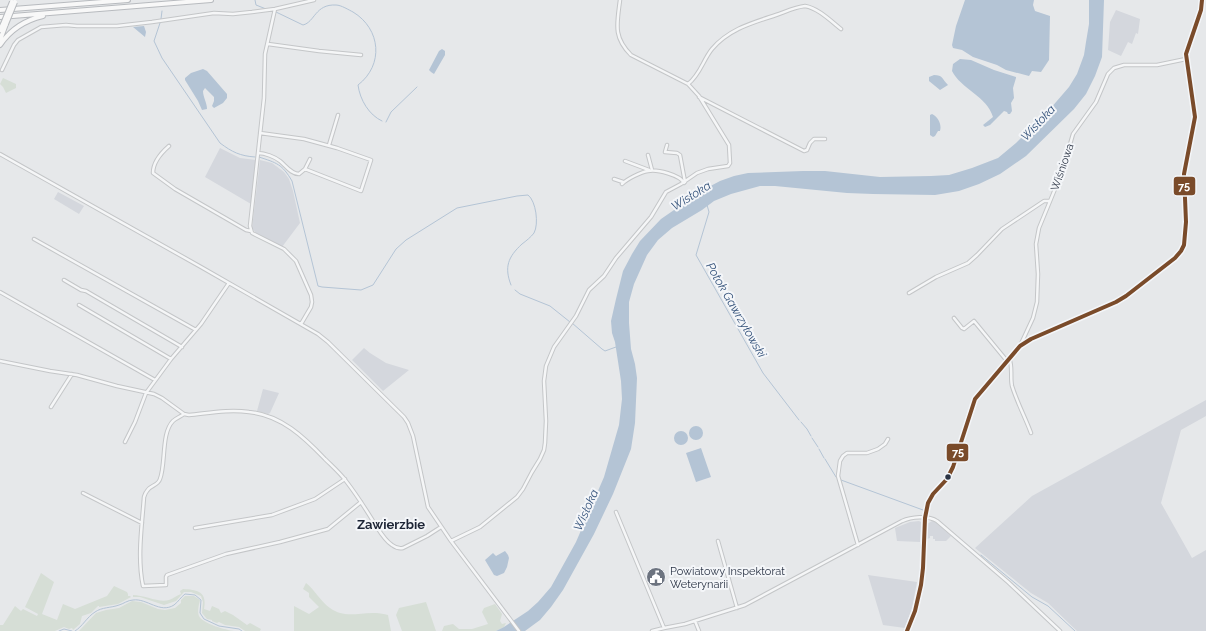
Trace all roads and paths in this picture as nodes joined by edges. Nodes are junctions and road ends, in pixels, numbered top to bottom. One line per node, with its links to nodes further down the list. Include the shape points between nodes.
1 (128, 0): 7 (highway)
2 (212, 0): 9 (highway)
3 (314, 0): 8 (street)
4 (620, 0): 20 (street, via 617,30 619,40 625,48 631,55)
5 (1202, 0): 18 (street)
6 (14, 1): 11 (highway, bridge)
7 (0, 9)
8 (275, 9): 15 (street); 19 (street, via 234,14 214,13 117,26 46,26 18,40)
9 (60, 13): 10 (highway); 16 (highway, via 26,22 8,35)
10 (0, 17)
11 (4, 24): 13 (highway); 14 (highway)
12 (841, 29): 20 (street, via 805,6 745,25 718,42 695,78)
13 (0, 30)
14 (0, 40)
15 (268, 44): 17 (street); 23 (street, via 264,65)
16 (0, 45)
17 (361, 55)
18 (1186, 59): 37 (street, Wiśniowa, via 1157,65 1124,65 1111,71 1093,106 1073,134 1062,172); 49 (street, via 1195,116 1184,168 1186,229 1182,251 1116,302)
19 (2, 70)
20 (688, 84): 21 (street)
21 (699, 96): 24 (street, via 804,151 814,139); 36 (street, via 729,145 730,163 728,166 697,173)
22 (338, 115): 25 (street)
23 (260, 133): 25 (street, via 304,138); 28 (street)
24 (824, 139)
25 (329, 145): 33 (street, via 371,160 361,191)
26 (667, 145): 36 (street, via 665,152 680,155)
27 (170, 146): 38 (street, via 156,161 153,173 175,189)
28 (258, 153): 33 (street, via 278,159 295,173 300,174); 38 (street)
29 (0, 154): 41 (street)
30 (648, 155): 34 (street)
31 (310, 159): 33 (street)
32 (625, 161): 34 (street)
33 (305, 169)
34 (651, 171): 35 (street, via 623,183); 36 (street, via 679,177)
35 (614, 179)
36 (684, 183): 70 (street, via 664,195 651,217 604,276 589,290 578,312 554,347 545,375 544,450 523,489 480,527)
37 (1049, 201): 43 (street, via 1044,201 1002,229 968,263 936,277); 49 (street, Wiśniowa, via 1036,237 1037,302 1033,318)
38 (251, 231): 46 (street, via 284,249 296,261 312,302)
39 (34, 239): 47 (street)
40 (64, 280): 48 (street)
41 (229, 283): 46 (street); 47 (street)
42 (0, 292): 55 (street)
43 (909, 293)
44 (79, 305): 51 (street)
45 (954, 318): 53 (street, via 964,329 974,321)
46 (301, 324): 68 (street, via 328,342 404,417 413,436 428,506)
47 (196, 330): 48 (street)
48 (182, 346): 51 (street)
49 (1020, 346): 50 (street)
50 (1009, 358): 53 (street); 59 (street, via 1014,393)
51 (171, 359): 55 (street)
52 (0, 361): 54 (street)
53 (1007, 361): 66 (street, via 975,399 954,463 947,479 930,500)
54 (72, 374): 56 (street); 57 (street)
55 (155, 380): 56 (street)
56 (146, 393): 58 (street, via 162,398); 61 (street)
57 (51, 407)
58 (184, 414): 62 (street, via 230,411 270,417 300,435); 67 (street, via 171,422 160,481 147,491 144,497)
59 (1031, 433)
60 (888, 439): 72 (street, via 881,448 867,453 851,452 845,454 840,461 838,476)
61 (125, 442)
62 (345, 479): 64 (street); 69 (street, via 315,499 272,516)
63 (83, 493): 67 (street)
64 (361, 502): 67 (street, via 328,530 219,557 167,574 166,585 143,586); 68 (street, via 382,535 392,546 398,548 413,544)
65 (616, 512): 75 (street)
66 (925, 518): 72 (street, via 905,520); 79 (street, via 921,585); 80 (street, via 937,521)
67 (142, 523)
68 (441, 527): 70 (street)
69 (195, 528)
70 (451, 541): 76 (street)
71 (718, 541): 73 (street)
72 (858, 545): 73 (street)
73 (736, 608): 74 (street)
74 (695, 621): 75 (street); 78 (street)
75 (664, 628): 77 (street)
76 (519, 631)
77 (652, 631)
78 (698, 631)
79 (907, 631)
80 (1060, 631)

